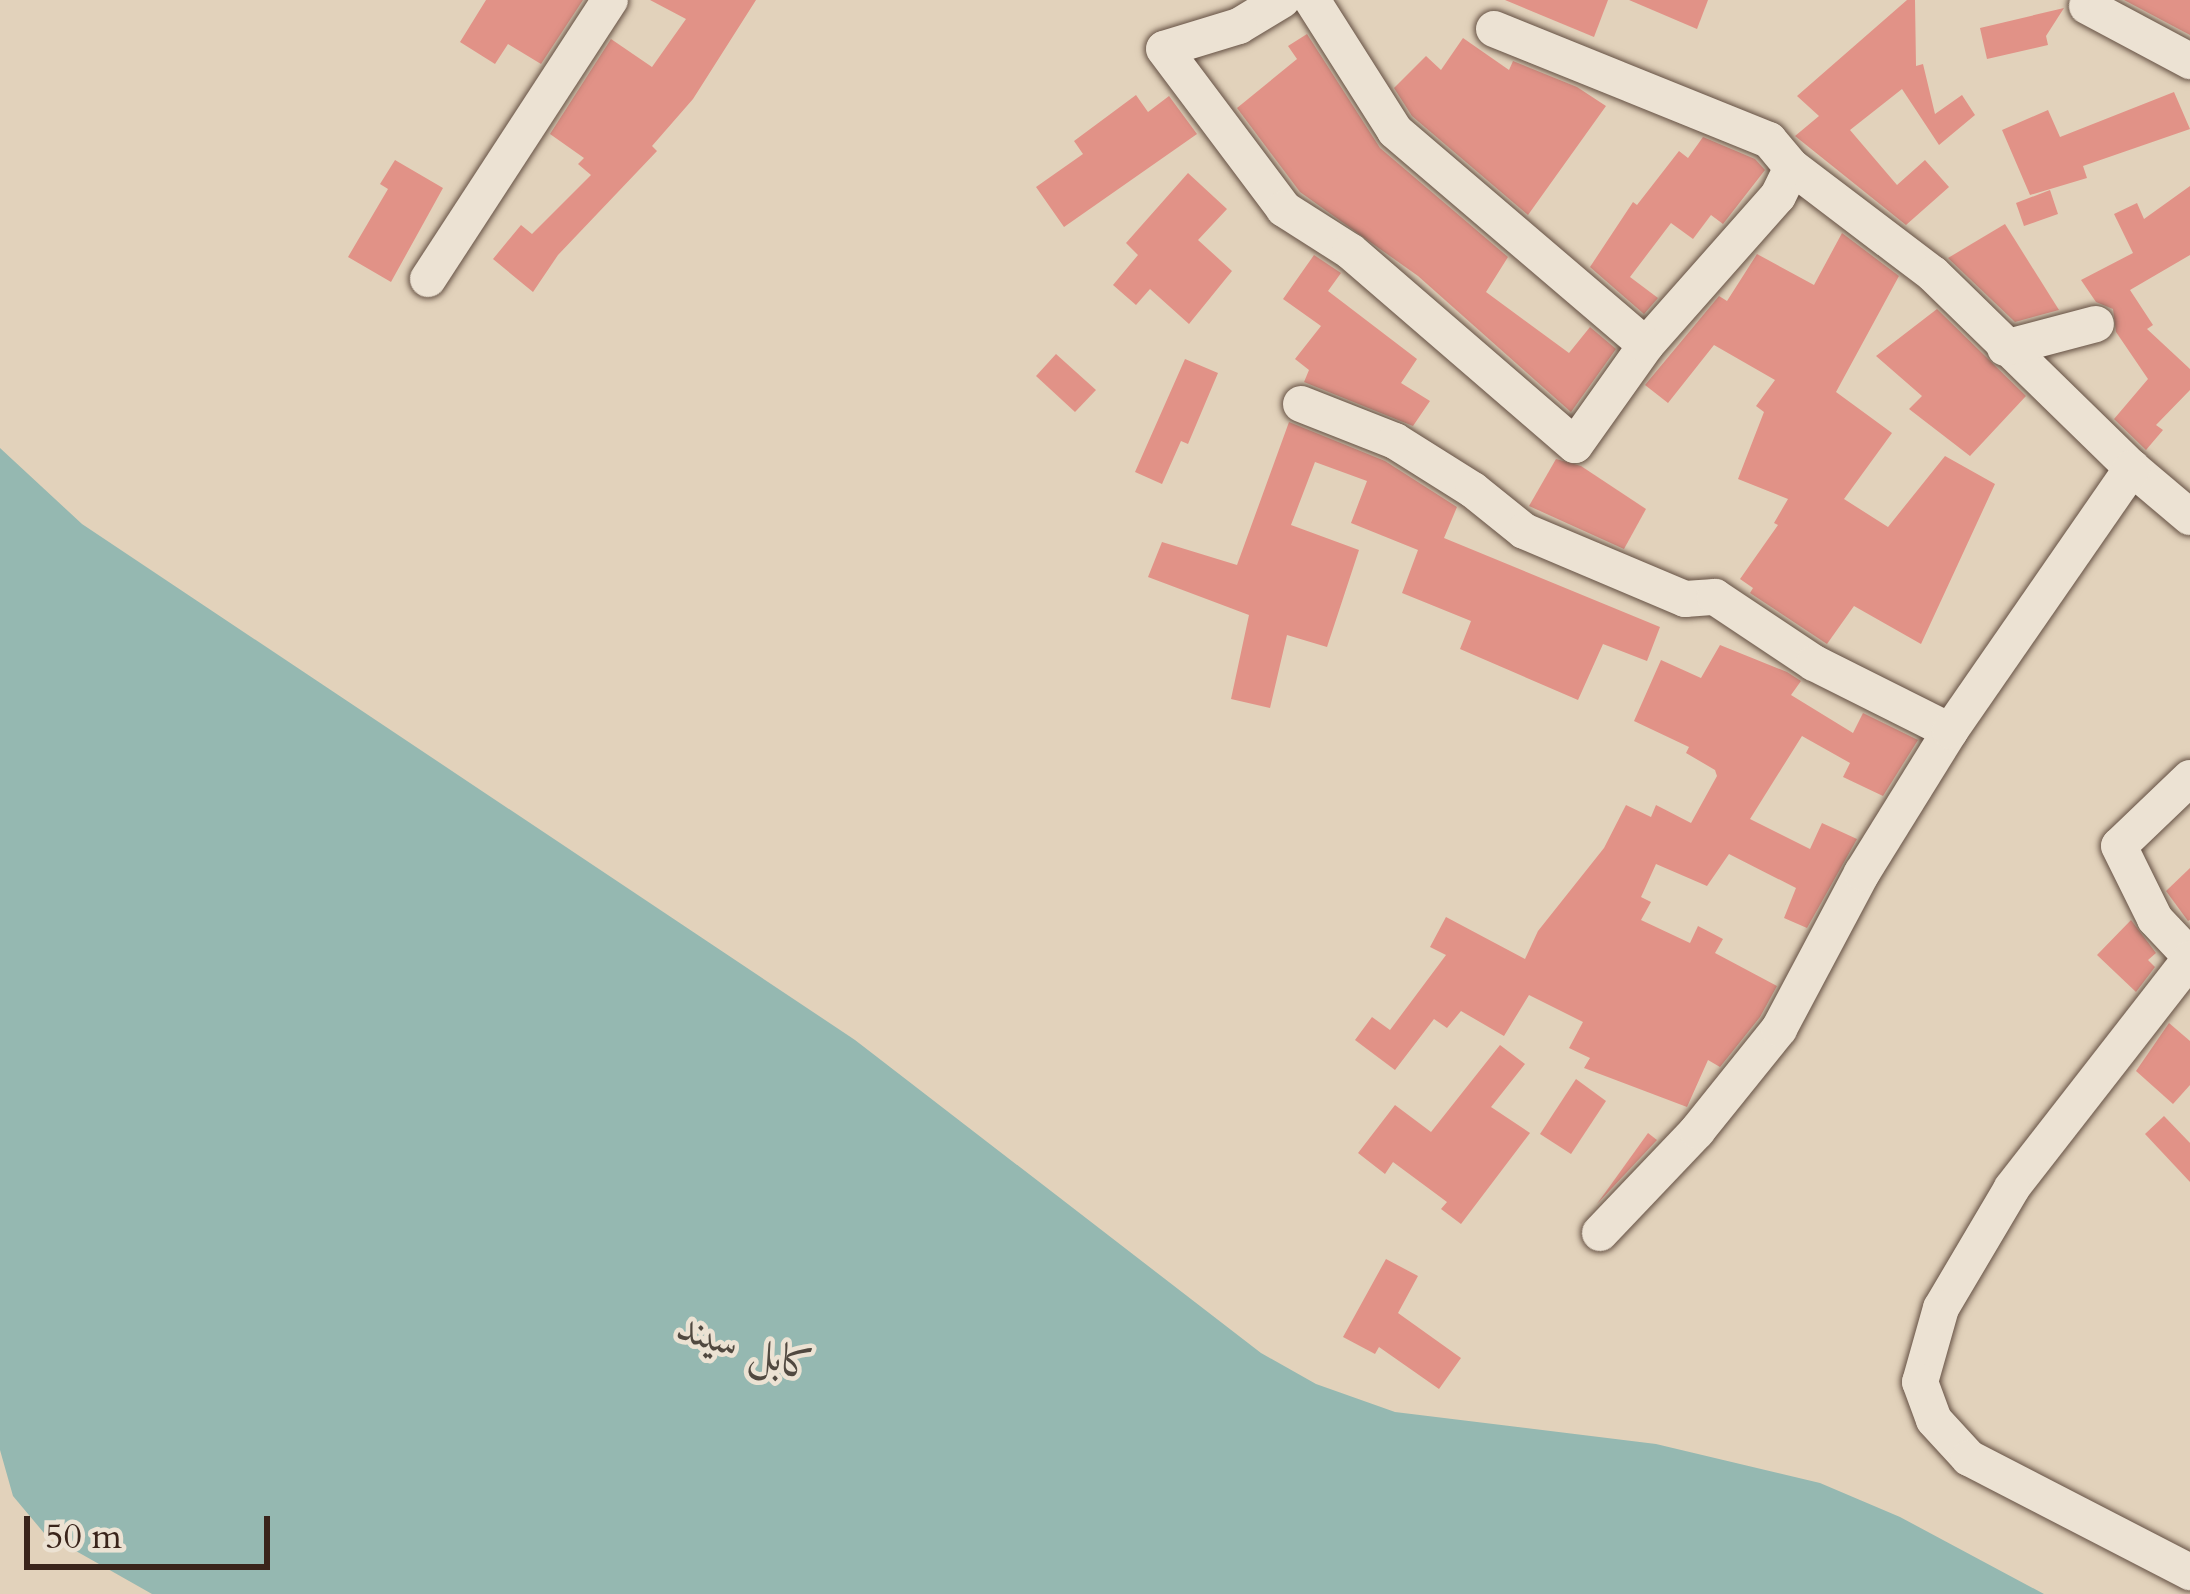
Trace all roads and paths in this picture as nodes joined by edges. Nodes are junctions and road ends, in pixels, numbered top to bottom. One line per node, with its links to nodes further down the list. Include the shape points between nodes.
1 (610, 0): 8 (street)
2 (1282, 0): 10 (street, via 1239,26 1164,49 1284,209 1350,251 1575,445)
3 (1312, 0): 10 (street, via 1395,131)
4 (2087, 6): 6 (street)
5 (1494, 29): 7 (street, via 1769,140)
6 (2190, 61)
7 (1792, 167): 10 (street, via 1778,196); 11 (street, via 1933,274)
8 (428, 279)
9 (2096, 324): 11 (street)
10 (1646, 345)
11 (2005, 348): 13 (street)
12 (1301, 404): 15 (street, via 1395,441 1524,531 1685,599 1715,597 1814,664)
13 (2132, 469): 14 (street); 15 (street)
14 (2190, 517)
15 (1950, 730): 18 (street, via 1780,1029)
16 (2190, 778): 17 (street, via 2119,846 2155,919)
17 (2190, 958): 19 (street, via 2012,1188 1941,1308 1921,1382 1934,1420 1969,1458)
18 (1600, 1233)
19 (2190, 1572)

